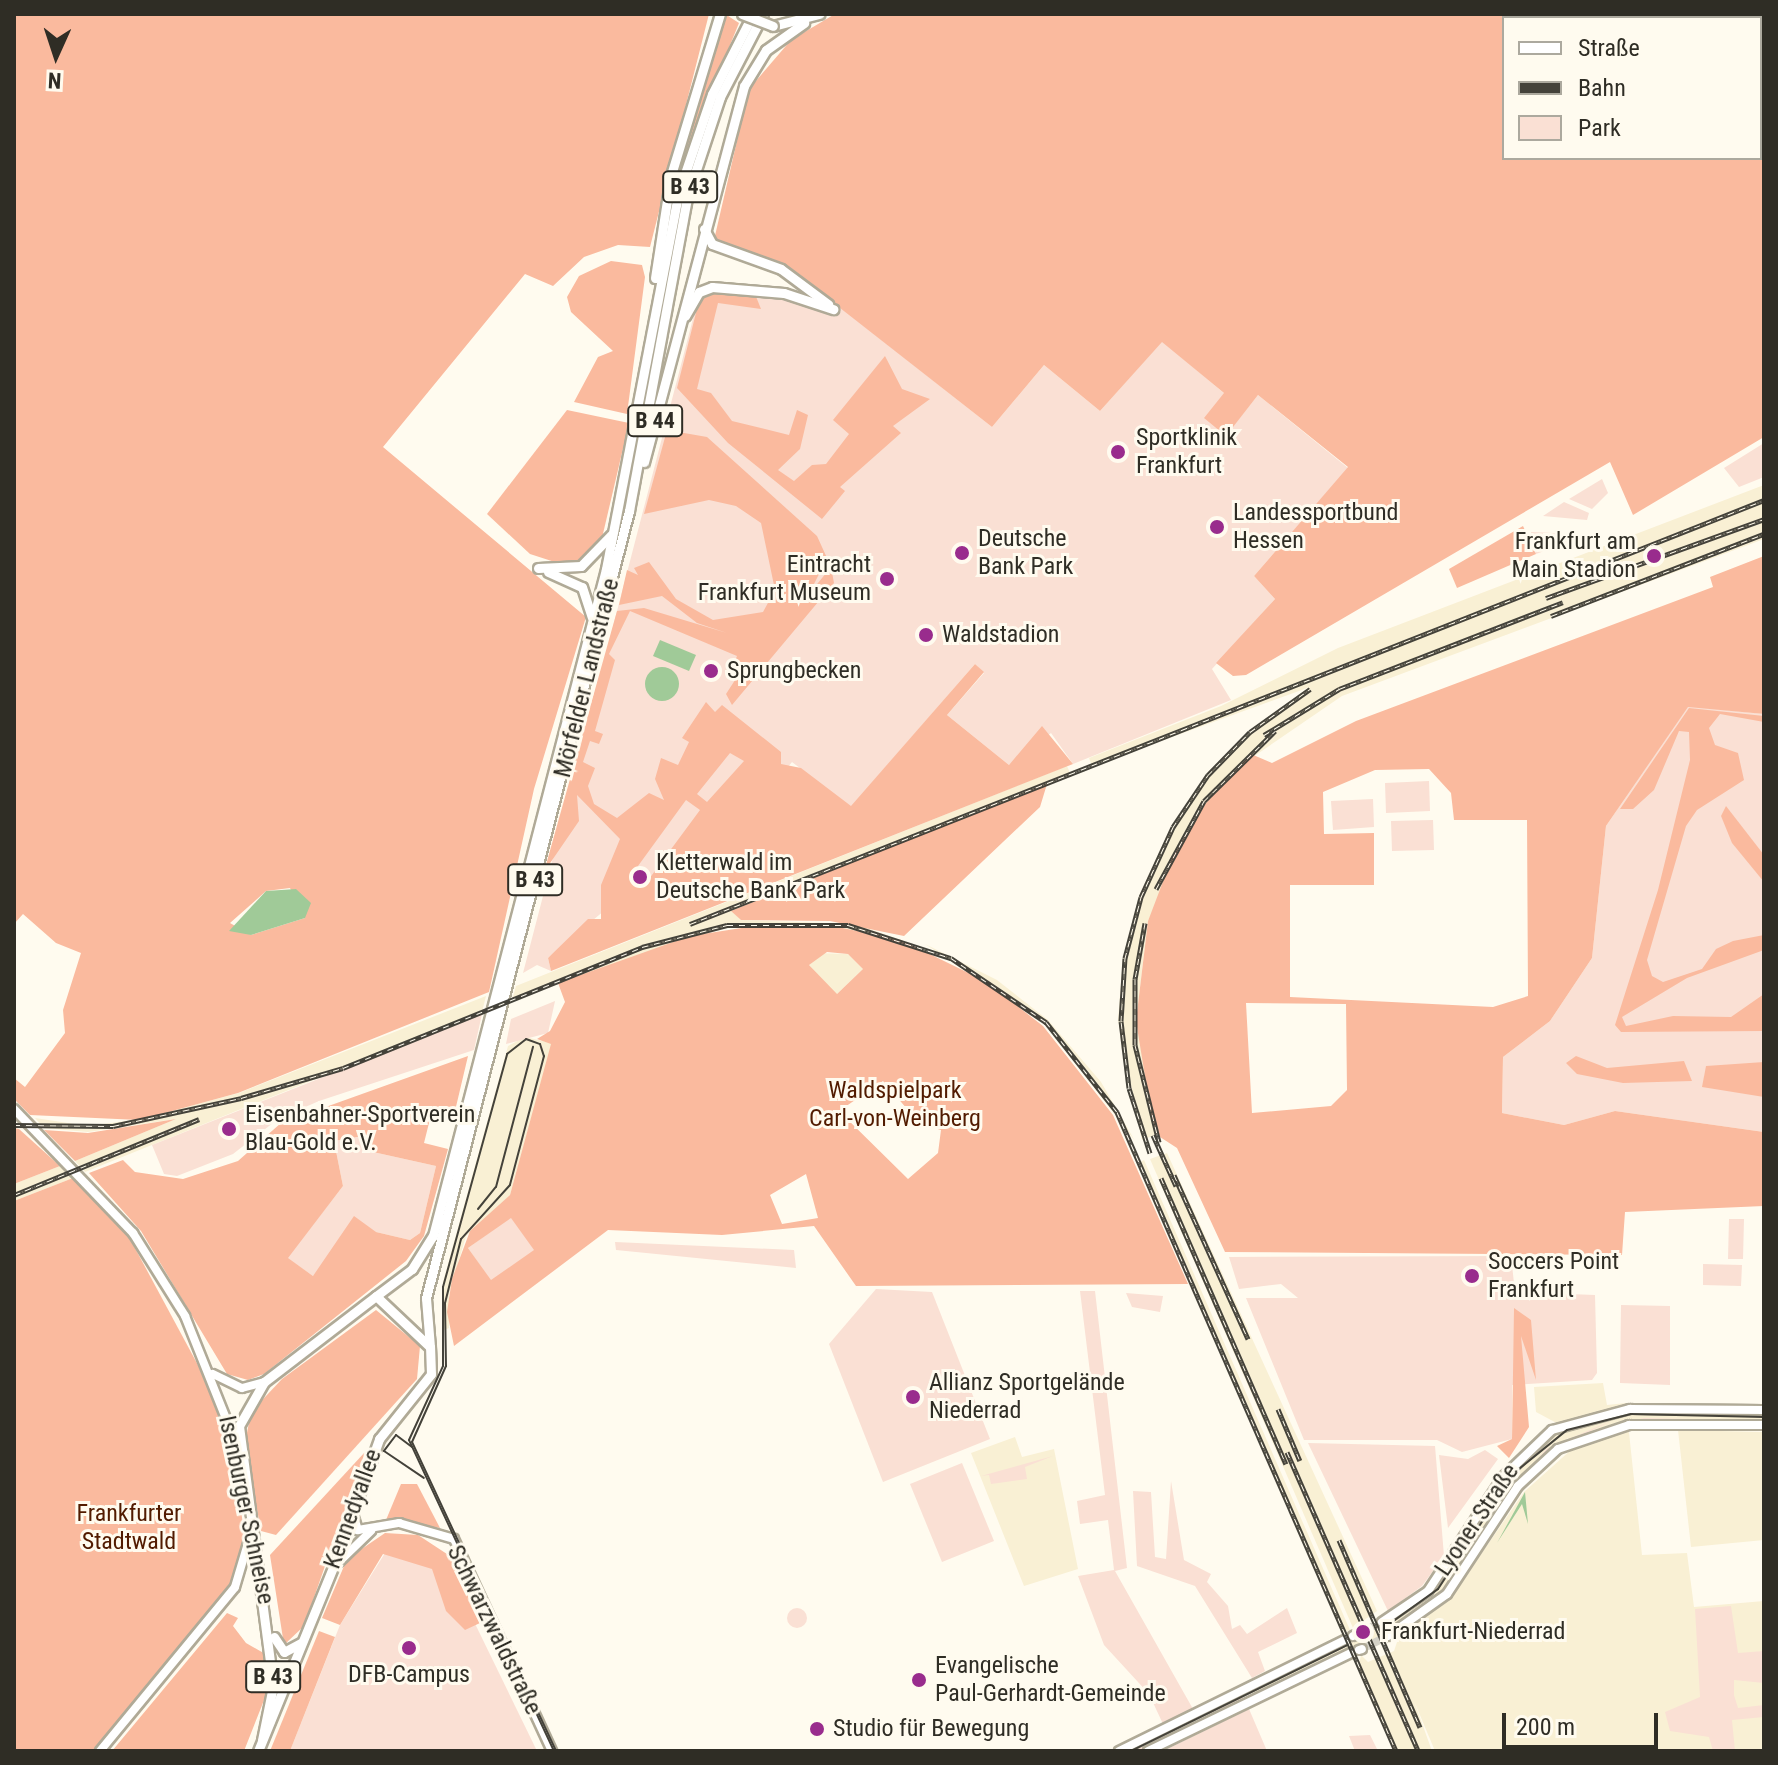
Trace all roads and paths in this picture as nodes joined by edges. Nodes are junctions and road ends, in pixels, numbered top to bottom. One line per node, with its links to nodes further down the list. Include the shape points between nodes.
1 (720, 14): 8 (main road, via 667,192)
2 (742, 14): 6 (main road, B 44, bridge, via 773,26)
3 (753, 14): 8 (main road, Mörfelder Landstraße / B 43, via 692,149)
4 (763, 14): 10 (main road, Mörfelder Landstraße / B 43, via 720,97 688,194)
5 (819, 14): 6 (main road, B 44)
6 (804, 23): 7 (main road, B 44, via 773,43 748,77)
7 (703, 224): 9 (main road, B 44); 9 (main road, via 712,244 790,274 833,309 784,293 712,287 699,292)
8 (655, 306): 11 (main road, Mörfelder Landstraße / B 43)
9 (679, 330): 10 (main road, B 44)
10 (629, 511): 15 (main road, Mörfelder Landstraße / B 43, via 426,1298)
11 (616, 525): 12 (main road, Mörfelder Landstraße / B 43); 12 (main road, via 588,562 538,568 582,587)
12 (592, 623): 14 (main road, Mörfelder Landstraße / B 43, via 433,1236 412,1269)
13 (14, 1109): 16 (main road, Isenburger Schneise, via 133,1233)
14 (376, 1296): 15 (main road); 17 (main road, B 43)
15 (430, 1347): 24 (main road, Kennedyallee / B 43, via 430,1377 381,1434)
16 (212, 1374): 17 (main road, via 242,1388); 22 (main road, Isenburger Schneise)
17 (264, 1382): 22 (main road, B 43, via 244,1410)
18 (1764, 1410): 19 (main road, Lyoner Straße)
19 (1604, 1411): 21 (main road, via 1617,1418); 23 (main road, Lyoner Straße, via 1544,1436)
20 (1764, 1425): 21 (main road, Lyoner Straße)
21 (1606, 1429): 25 (main road, Lyoner Straße, via 1541,1461)
22 (237, 1446): 27 (main road, Isenburger Schneise / B 43)
23 (1488, 1500): 25 (main road, via 1487,1511); 32 (main road, Lyoner Straße, via 1428,1591)
24 (353, 1513): 26 (main road, via 357,1530); 28 (main road, Kennedyallee / B 43)
25 (1499, 1515): 33 (main road, Lyoner Straße, via 1447,1594)
26 (376, 1528): 28 (main road, via 351,1544); 40 (main road, Schwarzwaldstraße, via 408,1524 454,1539)
27 (252, 1529): 29 (main road); 30 (main road, Isenburger Schneise / B 43)
28 (329, 1576): 35 (main road, Kennedyallee / B 43)
29 (235, 1587): 30 (main road, via 250,1579); 38 (main road)
30 (265, 1591): 31 (main road, Isenburger Schneise / B 43)
31 (267, 1607): 35 (main road, via 278,1649 291,1652); 37 (main road, Isenburger Schneise / B 43, via 273,1686)
32 (1382, 1622)
33 (1388, 1636)
34 (1351, 1637): 41 (main road)
35 (304, 1641): 37 (main road, Kennedyallee / B 43)
36 (1357, 1651): 42 (main road)
37 (262, 1740): 39 (main road, Kennedyallee / B 43)
38 (100, 1751)
39 (258, 1751)
40 (552, 1751)
41 (1119, 1751)
42 (1148, 1751)

